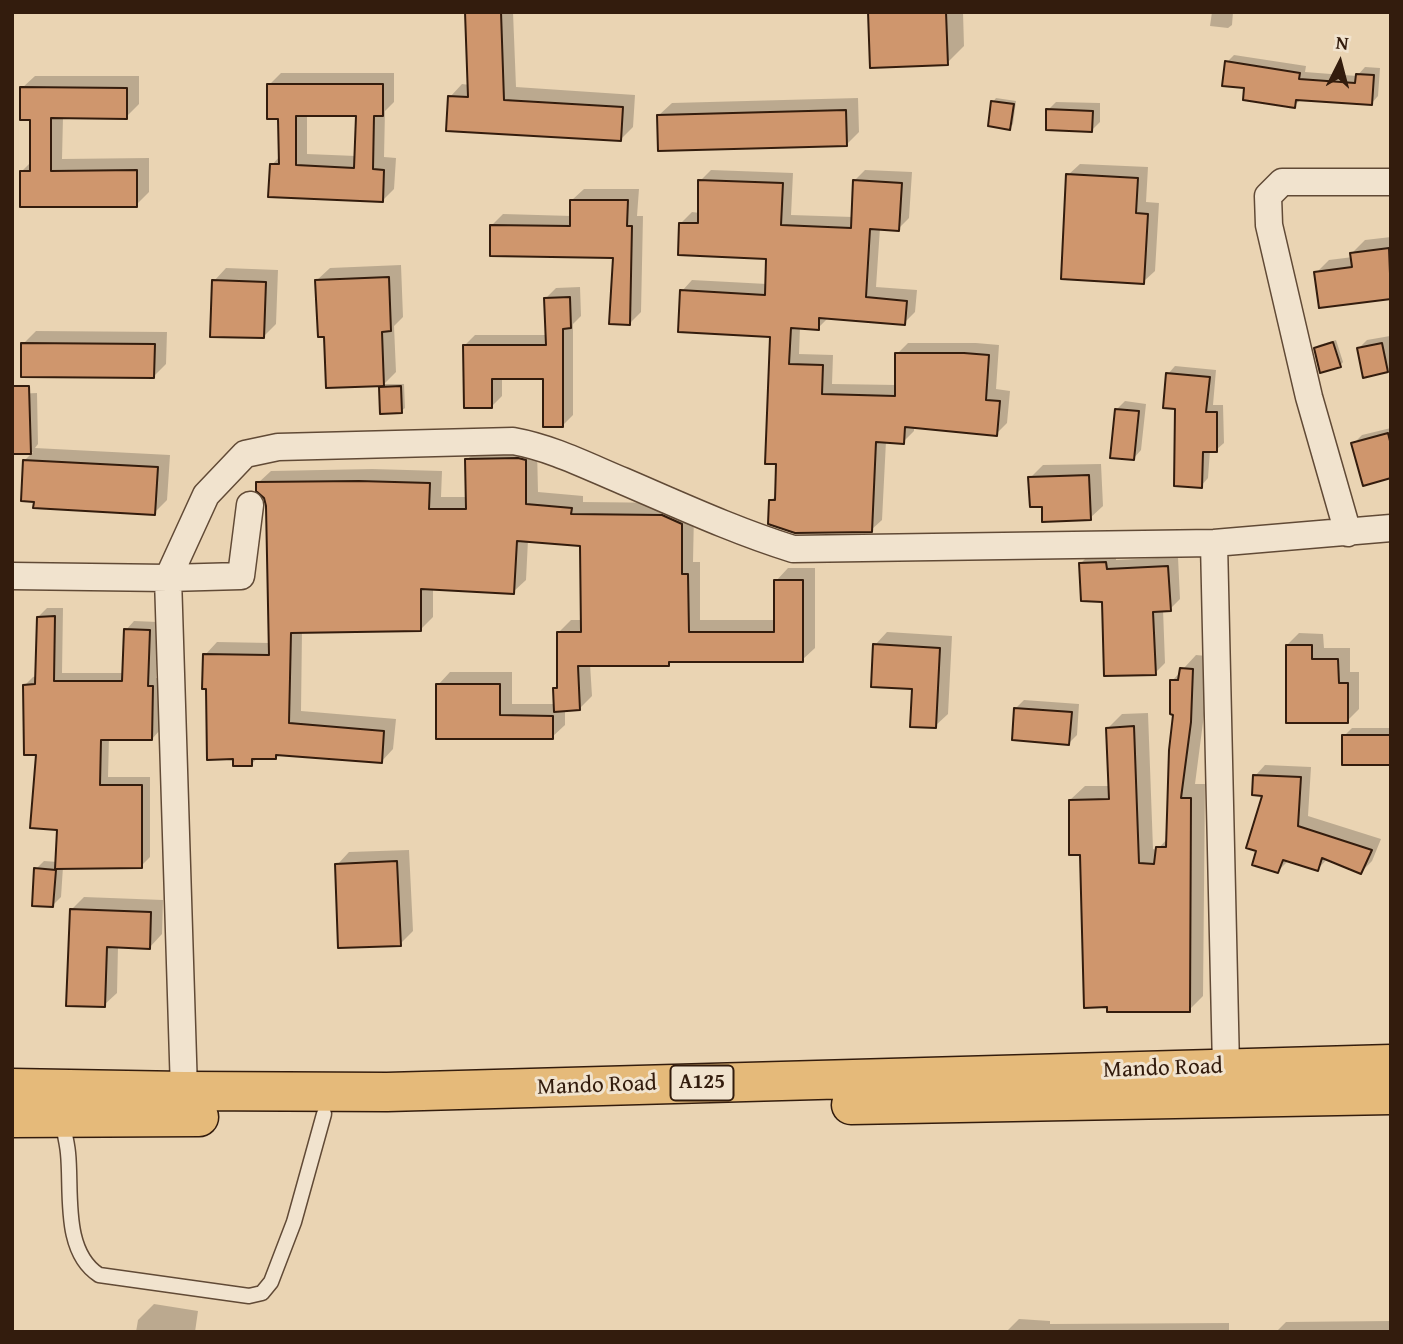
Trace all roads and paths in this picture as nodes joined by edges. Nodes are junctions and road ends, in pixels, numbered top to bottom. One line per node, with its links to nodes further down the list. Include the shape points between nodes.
1 (1391, 182): 4 (street, via 1282,182 1268,196 1269,225 1306,384)
2 (250, 505): 7 (street, via 242,576)
3 (1391, 528): 4 (street)
4 (1348, 533): 5 (street)
5 (1214, 543): 7 (street, via 793,549 540,446 513,441 278,447 244,454 206,495); 9 (street)
6 (12, 576): 7 (street)
7 (168, 579): 11 (street)
8 (1391, 1064): 9 (highway, Mando Road / A125)
9 (1226, 1067): 11 (highway, Mando Road / A125, via 387,1092)
10 (12, 1088): 11 (highway, Mando Road / A125)
11 (184, 1091)
12 (1391, 1095): 13 (highway, Mando Road / A125)
13 (324, 1114): 15 (highway, Mando Road / A125); 15 (lane, via 294,1222 271,1282 262,1293 249,1296 99,1275 85,1264 72,1219)
14 (12, 1118): 15 (highway, Mando Road / A125)
15 (62, 1119)

